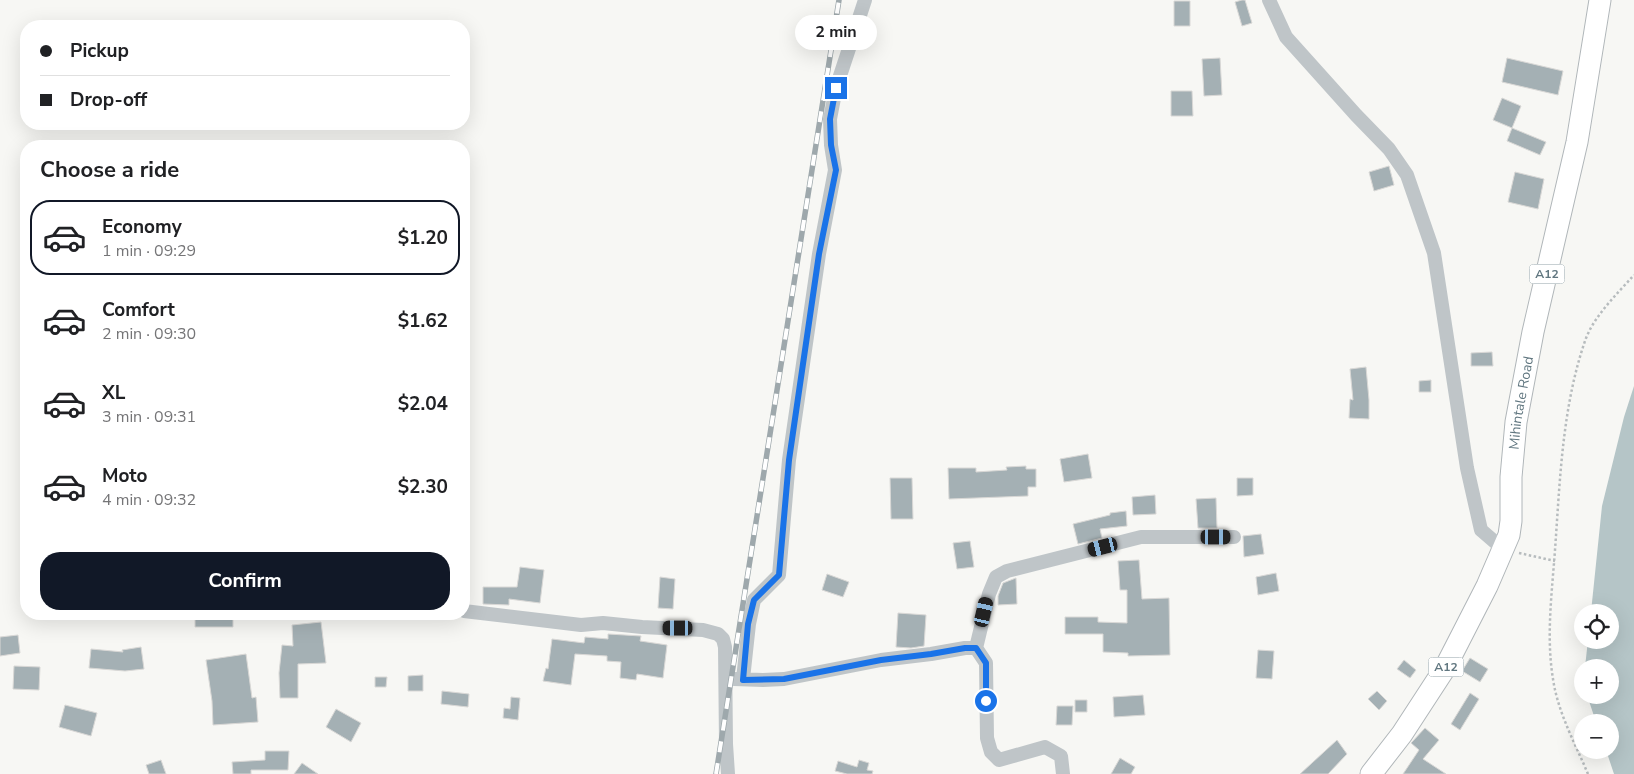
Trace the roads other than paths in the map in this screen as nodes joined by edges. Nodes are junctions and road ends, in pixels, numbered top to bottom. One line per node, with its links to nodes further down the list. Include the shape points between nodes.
1 (865, 0): 9 (street, via 836,88 830,119 836,170 819,254 789,460 779,575 754,600 748,624)
2 (1269, 0): 5 (street, via 1286,37 1389,150 1407,175 1434,253 1467,468 1482,530)
3 (1600, 0): 5 (highway, Mihintale Road / A12, via 1577,142 1519,406 1511,477 1511,521)
4 (1234, 537): 7 (street, via 1141,537 1007,570 996,577 992,585)
5 (1503, 549): 12 (highway, Mihintale Road / A12, via 1445,668 1402,734)
6 (470, 612): 8 (street, via 581,625 603,623 709,630 718,634 725,643)
7 (976, 648): 9 (street, via 881,660 784,679); 11 (street, via 986,663 987,738 991,752 999,760 1045,747 1061,756)
8 (726, 679): 9 (street); 10 (street)
9 (743, 680)
10 (728, 774)
11 (1063, 774)
12 (1371, 774)

